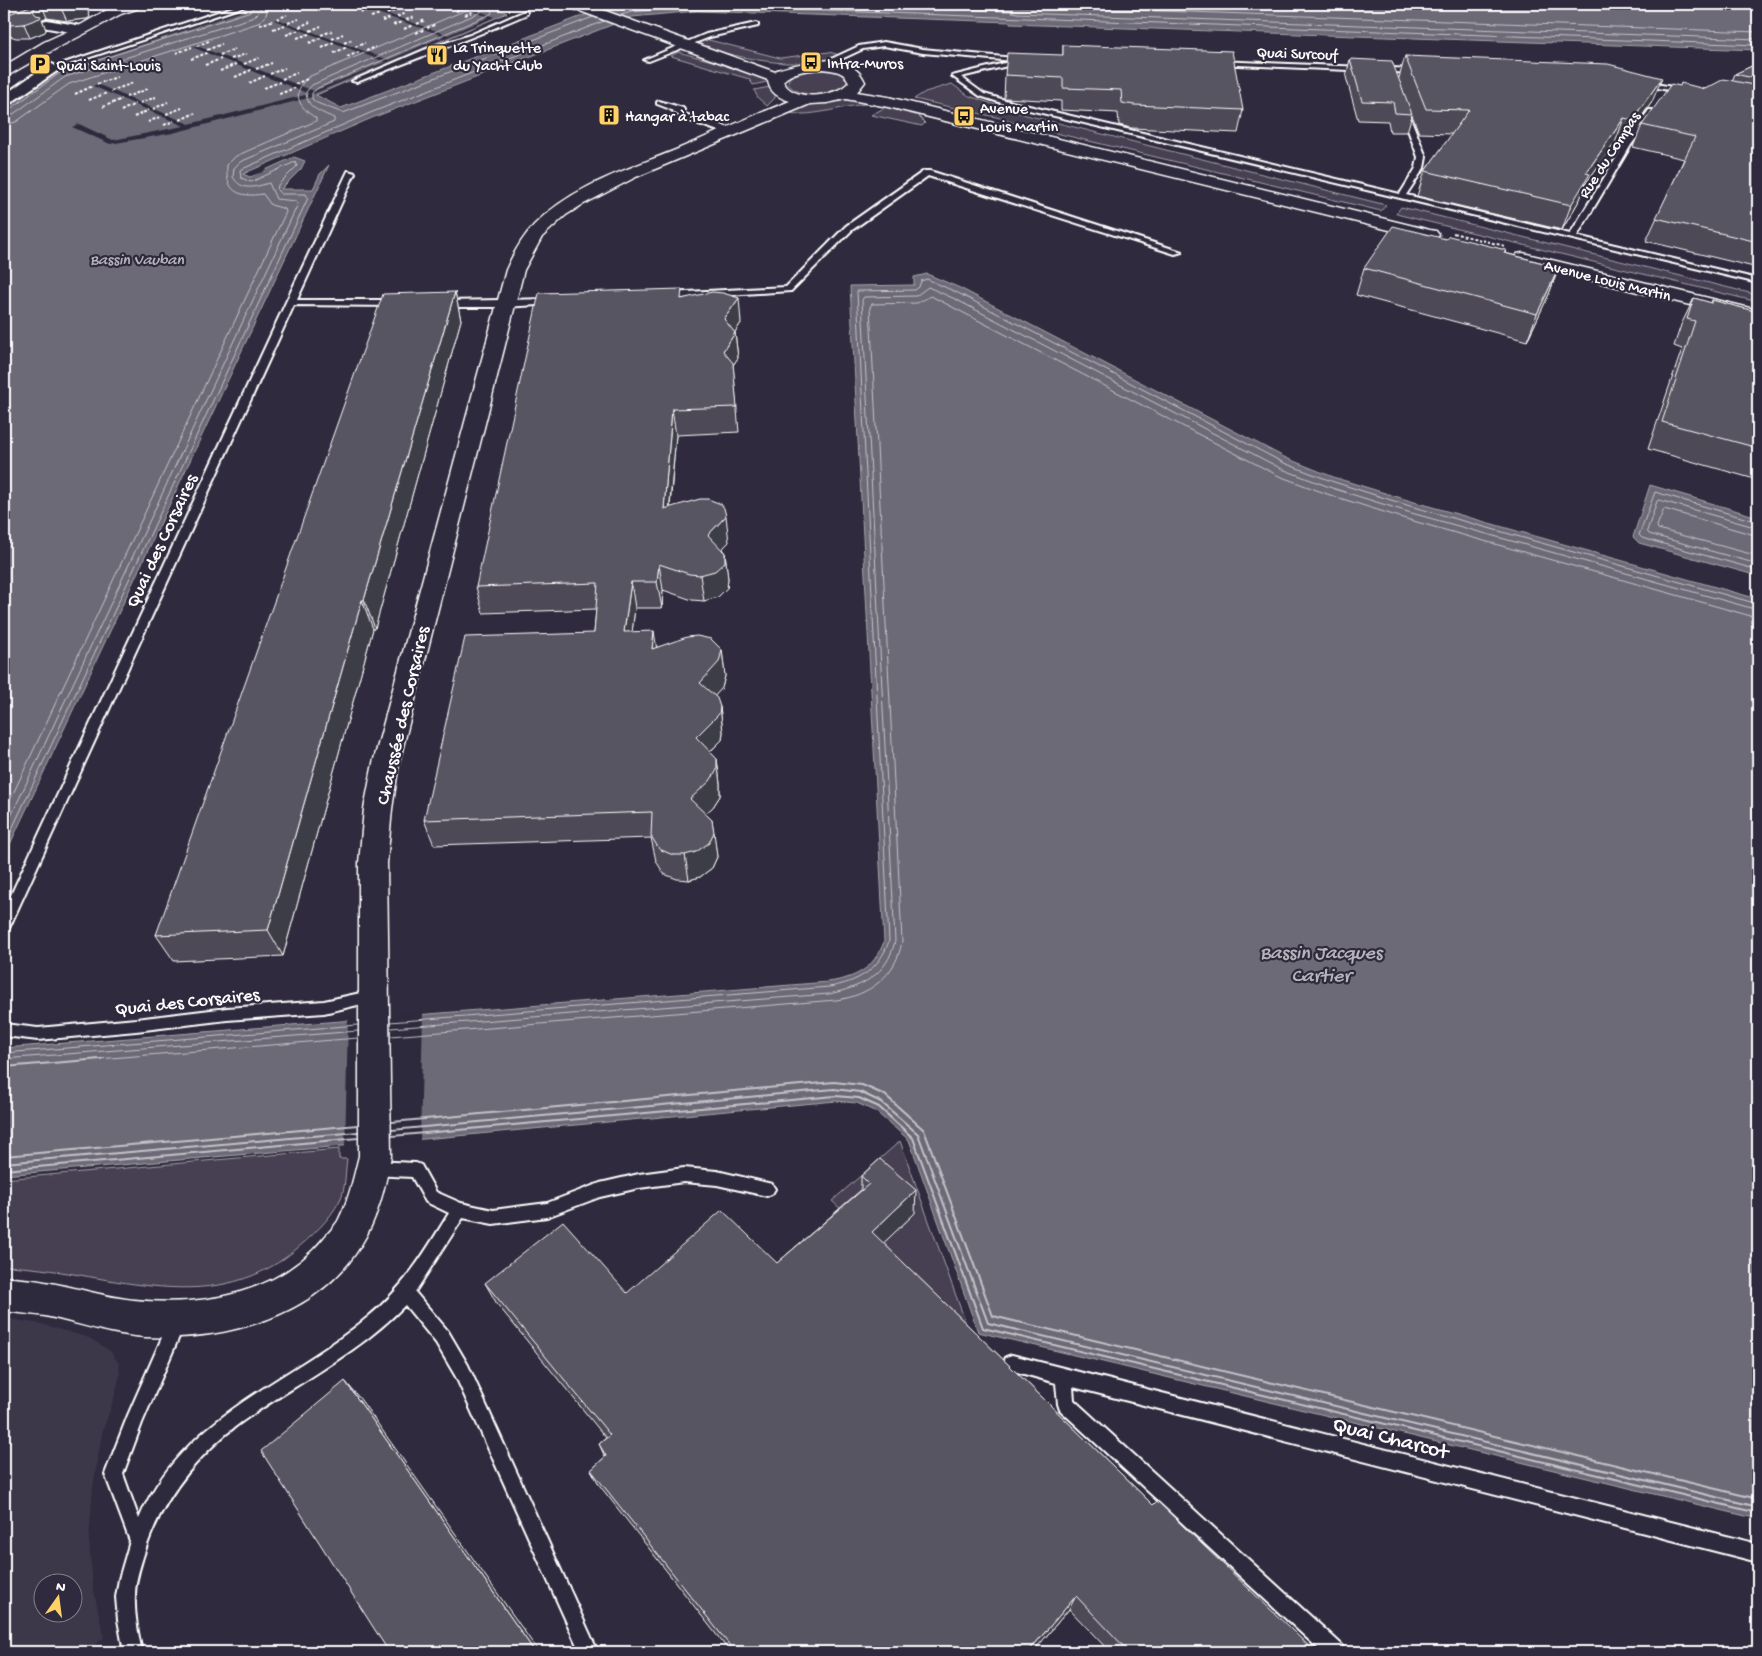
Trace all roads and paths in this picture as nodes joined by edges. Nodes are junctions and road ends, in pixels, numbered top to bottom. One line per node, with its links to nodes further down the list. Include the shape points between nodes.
1 (136, 4): 48 (street, via 117,10)
2 (248, 4): 92 (lane)
3 (344, 4): 6 (path)
4 (376, 4): 17 (path)
5 (454, 4): 10 (path)
6 (338, 6)
7 (358, 6): 12 (path)
8 (580, 6): 64 (street)
9 (386, 7): 13 (path)
10 (446, 8)
11 (464, 8): 15 (path)
12 (349, 9)
13 (378, 10)
14 (396, 10): 21 (path)
15 (456, 11)
16 (474, 11): 22 (path)
17 (360, 13)
18 (405, 13): 26 (path)
19 (524, 13): 111 (lane)
20 (380, 14): 25 (path)
21 (387, 14)
22 (465, 14)
23 (287, 15): 28 (path)
24 (415, 16): 31 (path)
25 (371, 17)
26 (397, 17)
27 (391, 18): 33 (path)
28 (277, 19)
29 (299, 19): 36 (path)
30 (274, 20): 40 (path)
31 (406, 20)
32 (425, 20): 38 (path)
33 (382, 21)
34 (310, 22): 53 (path)
35 (402, 22): 42 (path)
36 (288, 23)
37 (47, 24): 48 (street)
38 (417, 24)
39 (436, 24): 52 (path)
40 (260, 25)
41 (285, 25): 46 (path)
42 (393, 25)
43 (413, 25): 47 (path)
44 (756, 25): 64 (lane, via 708,34)
45 (321, 26): 55 (path)
46 (273, 29)
47 (404, 29)
48 (82, 30): 101 (street)
49 (11, 31): 51 (path)
50 (332, 31): 60 (path)
51 (7, 32)
52 (416, 33)
53 (286, 34)
54 (343, 34): 56 (path)
55 (297, 38)
56 (332, 39)
57 (353, 39): 61 (path)
58 (211, 40): 65 (path)
59 (334, 42): 70 (path)
60 (309, 43)
61 (344, 43)
62 (365, 43): 68 (path)
63 (222, 44): 83 (path)
64 (683, 45): 82 (street); 85 (lane)
65 (197, 46)
66 (192, 47): 76 (path)
67 (347, 47): 74 (path)
68 (355, 47)
69 (376, 47): 72 (path)
70 (322, 48)
71 (235, 49): 78 (path)
72 (366, 51)
73 (923, 51): 91 (lane, via 874,44 854,49 825,64); 94 (lane, via 864,51); 159 (lane, via 1027,61 955,76 982,95 1010,104)
74 (334, 52)
75 (359, 52): 79 (path)
76 (176, 54)
77 (246, 54): 84 (path)
78 (220, 55)
79 (347, 57)
80 (221, 58): 90 (path)
81 (259, 58): 89 (path)
82 (723, 58): 96 (street); 108 (street)
83 (191, 59)
84 (231, 59)
85 (647, 60)
86 (272, 63): 95 (path)
87 (1206, 63): 98 (lane, Quai Surcouf)
88 (236, 64): 99 (path)
89 (244, 64)
90 (205, 65)
91 (814, 65): 94 (street); 96 (street)
92 (52, 68): 137 (street)
93 (285, 68): 103 (path)
94 (840, 68): 129 (street, via 852,73 857,82)
95 (256, 69)
96 (790, 69): 108 (street)
97 (251, 70): 106 (path)
98 (1390, 70): 100 (lane, Quai Surcouf); 110 (lane)
99 (220, 71)
100 (1420, 71)
101 (4, 72)
102 (297, 73): 109 (path)
103 (270, 74)
104 (265, 76): 114 (path)
105 (117, 77): 116 (path)
106 (235, 77)
107 (310, 78): 117 (path)
108 (777, 78): 125 (street, via 776,85)
109 (282, 79)
110 (1394, 79)
111 (356, 81)
112 (280, 82): 120 (path)
113 (133, 83): 123 (path)
114 (250, 83)
115 (1636, 83): 119 (lane)
116 (97, 84)
117 (295, 84)
118 (93, 86): 127 (path)
119 (1669, 87): 126 (lane); 130 (lane)
120 (264, 88)
121 (295, 88): 128 (path)
122 (148, 89): 132 (path)
123 (111, 91)
124 (107, 92): 135 (path)
125 (783, 93): 136 (street); 152 (street, Chaussée des Corsaires)
126 (1696, 93)
127 (75, 94)
128 (279, 94)
129 (846, 94): 136 (street); 161 (street)
130 (1664, 94)
131 (1400, 96): 159 (lane, via 1422,157 1420,168)
132 (126, 97)
133 (156, 97): 140 (path)
134 (122, 99): 143 (path)
135 (89, 100)
136 (810, 100): 152 (street, Chaussée des Corsaires)
137 (4, 102)
138 (168, 102): 144 (path)
139 (1659, 102): 160 (lane, Rue du Compas, via 1628,144)
140 (140, 103)
141 (658, 103): 157 (lane)
142 (135, 104): 147 (path)
143 (103, 107)
144 (153, 108)
145 (182, 108): 149 (path)
146 (149, 110): 151 (path)
147 (121, 111)
148 (195, 113): 153 (path)
149 (166, 114)
150 (162, 116): 155 (path)
151 (134, 117)
152 (759, 119): 157 (street, Chaussée des Corsaires)
153 (180, 120)
154 (174, 121): 156 (path)
155 (148, 122)
156 (164, 125)
157 (730, 132): 170 (street, Chaussée des Corsaires, via 601,188 546,222 523,251)
158 (351, 172): 167 (lane, Quai des Corsaires)
159 (1402, 196): 160 (lane)
160 (1573, 236): 164 (lane)
161 (1449, 240)
162 (1178, 252): 165 (lane, via 927,173 848,228 788,290)
163 (1505, 254): 171 (street, Avenue Louis Martin)
164 (1758, 281)
165 (661, 296)
166 (563, 301): 170 (lane)
167 (290, 302): 168 (lane); 172 (lane, Quai des Corsaires)
168 (407, 304)
169 (436, 304): 170 (lane)
170 (504, 304): 173 (street, Chaussée des Corsaires, via 386,763 373,863)
171 (1758, 316)
172 (4, 924)
173 (374, 996): 174 (lane, Quai des Corsaires, via 324,1007 136,1025 38,1034); 175 (street, Chaussée des Corsaires)
174 (4, 1030)
175 (374, 1162): 177 (lane, via 416,1170 431,1197); 180 (street, Chaussée des Corsaires, via 369,1192 349,1236 308,1279 268,1302 232,1314)
176 (767, 1189): 177 (lane, via 717,1178 684,1175 600,1190 547,1210 493,1217)
177 (459, 1210): 178 (lane)
178 (405, 1293): 183 (lane, via 373,1324 233,1418 192,1452 161,1493); 186 (lane, via 442,1337 462,1371)
179 (4, 1294): 180 (street, Chaussée des Corsaires, via 44,1299 109,1314)
180 (178, 1320): 183 (lane, via 114,1474)
181 (1012, 1362): 182 (lane, Quai Charcot)
182 (1064, 1376): 184 (lane, Quai Charcot); 187 (lane, via 1066,1404)
183 (138, 1540): 185 (lane, via 126,1587 126,1623)
184 (1758, 1553)
185 (133, 1652)
186 (589, 1652)
187 (1335, 1652)

